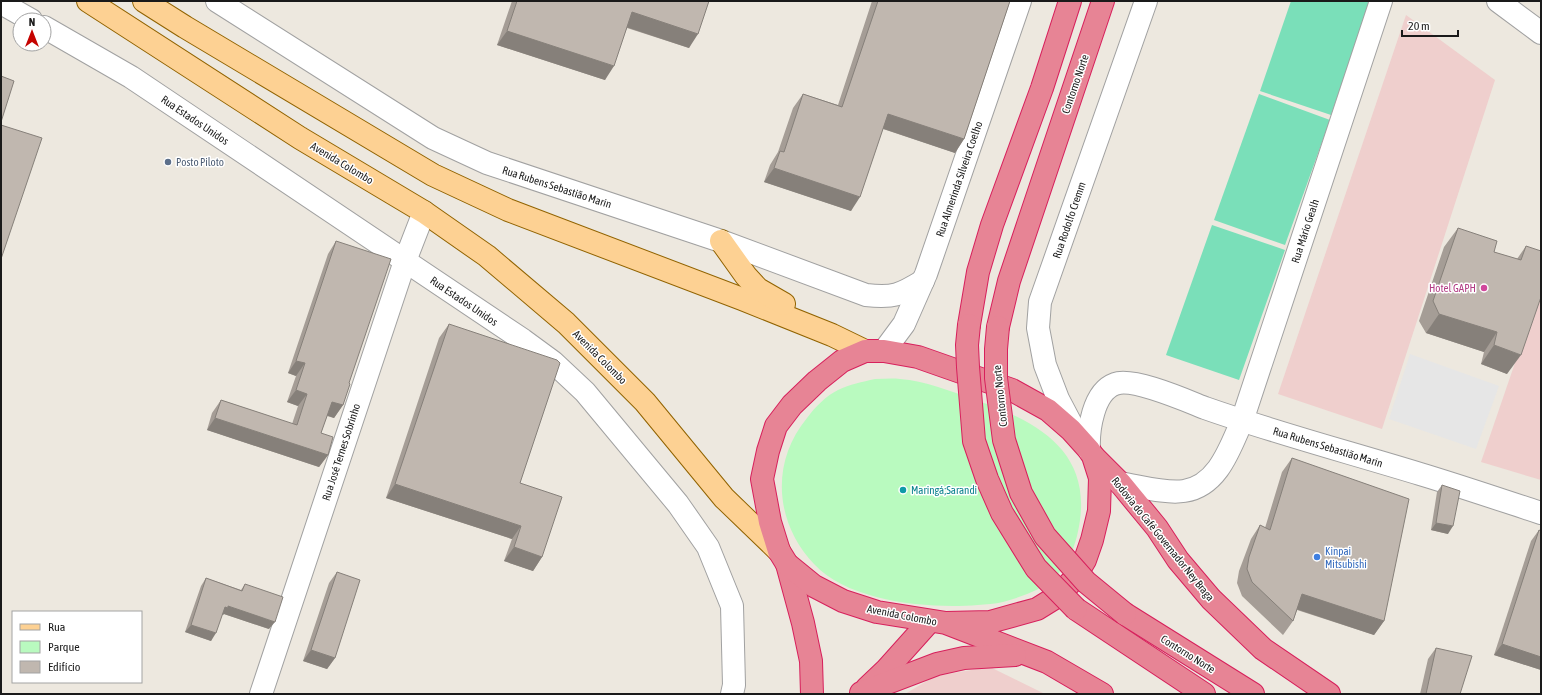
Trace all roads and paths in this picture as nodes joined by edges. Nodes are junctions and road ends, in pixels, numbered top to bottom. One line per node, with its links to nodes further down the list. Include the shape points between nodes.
1 (8, 1): 11 (street)
2 (88, 1): 15 (main road, Avenida Colombo, via 300,138)
3 (144, 1): 19 (main road, via 433,175 508,210)
4 (217, 1): 16 (street, Rua Rubens Sebastião Marin, via 440,141 487,163)
5 (1020, 1): 18 (street, Rua Almerinda Silveira Coelho)
6 (1070, 1): 33 (highway, bridge, via 978,272 967,345 974,441 1002,513 1036,568 1076,610)
7 (1103, 1): 34 (highway, Contorno Norte, bridge, via 1009,280 998,327 996,378 1004,440 1021,493 1045,536 1086,582 1125,614)
8 (1146, 1): 22 (street, Rua Rodolfo Cremm, via 1040,302 1038,328 1044,366 1058,399)
9 (1381, 1): 21 (street, Rua Mário Gealh)
10 (1498, 1): 14 (street)
11 (1, 2): 12 (street)
12 (18, 12)
13 (52, 32): 17 (street, Rua Estados Unidos, via 131,76)
14 (1541, 34)
15 (424, 212): 17 (street, Rua José Ternes Sobrinho); 25 (main road, Avenida Colombo, via 487,256 566,323 645,402 724,498)
16 (721, 242): 18 (street, Rua Rubens Sebastião Marin, via 866,295 885,297 903,293); 19 (main road, via 758,289)
17 (405, 261): 28 (street, Rua José Ternes Sobrinho); 29 (street, Rua Estados Unidos, via 553,362 585,392 678,504 708,546 732,606)
18 (923, 280): 20 (street, Rua Almerinda Silveira Coelho, via 904,324)
19 (832, 335): 20 (main road)
20 (875, 351): 22 (highway, via 918,357 1012,390 1048,410); 25 (highway, via 842,360 792,404 776,426 762,479 770,522)
21 (1242, 421): 22 (street, Rua Rubens Sebastião Marin, via 1148,387 1116,384 1103,393 1091,415); 23 (street, Rua Mário Gealh, via 1215,473 1200,486 1184,491); 24 (street, Rua Rubens Sebastião Marin)
22 (1087, 445): 23 (highway, Rodovia do Café Governador Ney Braga); 26 (highway, via 1100,478 1099,511 1085,560 1073,580 1058,596 1037,609 990,622)
23 (1120, 483): 35 (highway, Rodovia do Café Governador Ney Braga, via 1211,599 1263,648)
24 (1541, 513)
25 (783, 558): 26 (highway, Avenida Colombo, via 814,586 843,601 878,612); 30 (highway, via 803,623 811,661)
26 (937, 622): 27 (highway, Avenida Colombo); 31 (highway)
27 (1028, 654): 31 (highway, via 964,658 937,664); 32 (highway, Avenida Colombo)
28 (260, 694)
29 (732, 694)
30 (812, 694)
31 (861, 694)
32 (1102, 694)
33 (1204, 694)
34 (1253, 694)
35 (1329, 694)

